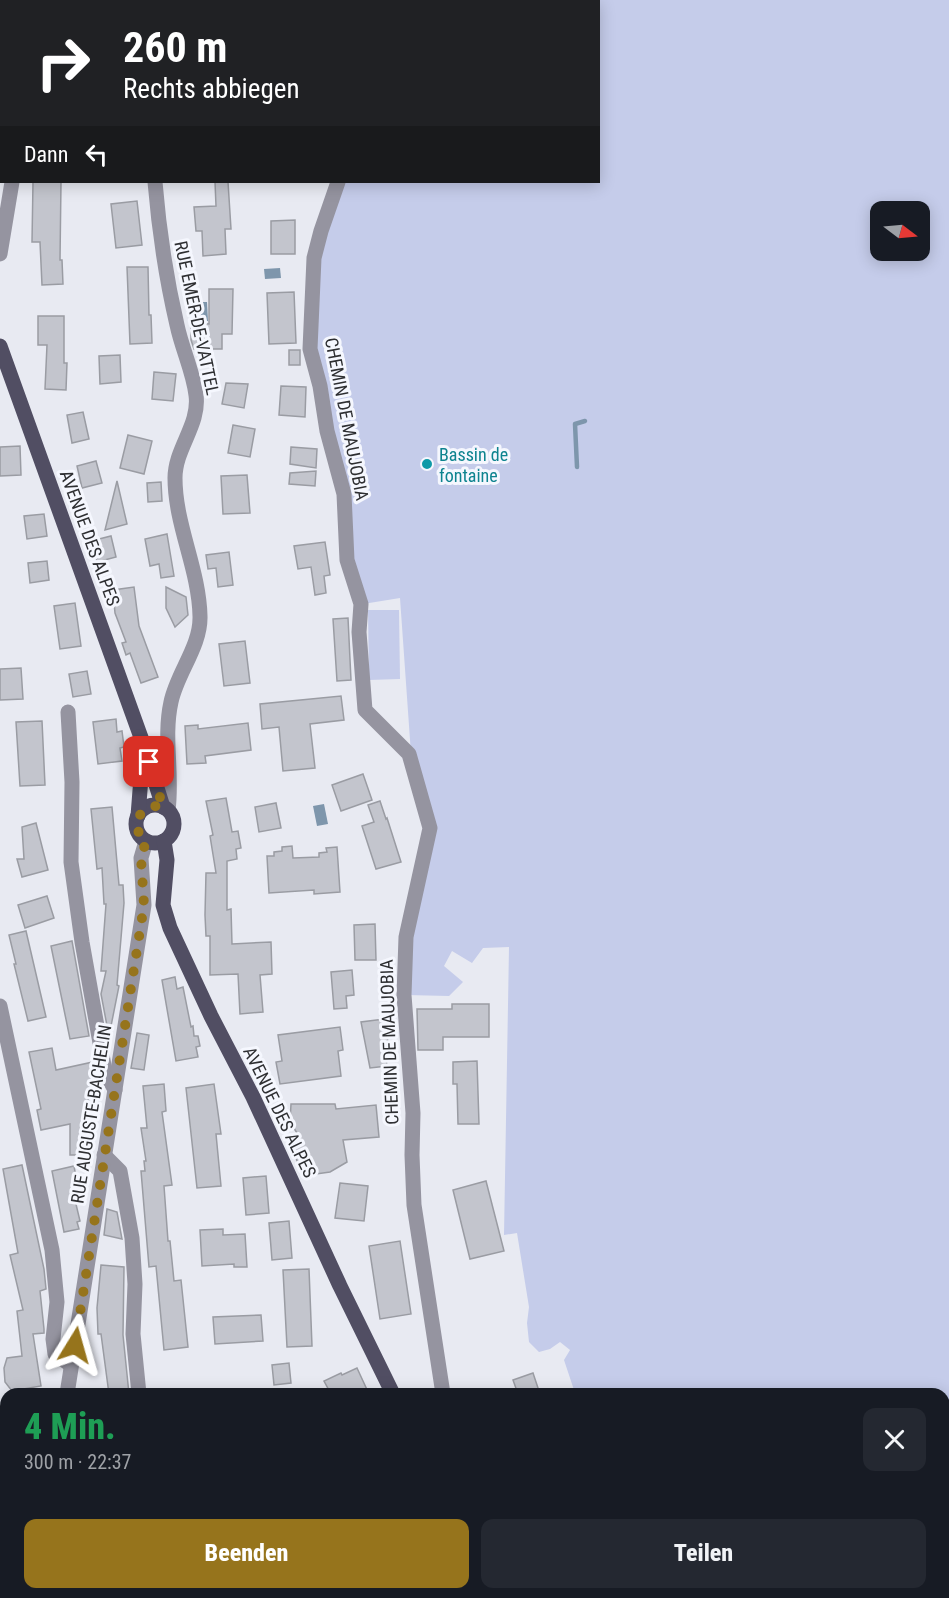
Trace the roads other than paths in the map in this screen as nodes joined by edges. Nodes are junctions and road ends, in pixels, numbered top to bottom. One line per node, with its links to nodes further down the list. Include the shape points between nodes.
1 (12, 183): 4 (street)
2 (155, 183): 8 (street, RUE EMER-DE-VATTEL, via 160,237 177,327 196,397 196,416 179,455 175,476 200,619 171,701 167,730 170,795)
3 (338, 183): 19 (street, CHEMIN DE MAUJOBIA, via 314,258 310,349 344,494 347,560 361,604 359,632 365,710 410,754 430,828 406,937 404,995 413,1113 414,1205)
4 (0, 254)
5 (0, 346): 7 (main road, AVENUE DES ALPES)
6 (68, 712): 13 (street, via 71,862 105,1071)
7 (143, 743): 8 (main road, AVENUE DES ALPES); 9 (main road, AVENUE DES ALPES)
8 (165, 809): 9 (main road, via 146,808); 11 (main road, via 174,827)
9 (138, 816): 10 (main road, via 138,832)
10 (146, 841): 11 (main road); 13 (street, RUE AUGUSTE-BACHELIN, via 141,858 144,905)
11 (164, 841): 18 (main road, AVENUE DES ALPES, via 163,905 170,928)
12 (0, 1006): 15 (street, via 52,1251 57,1302 55,1354)
13 (115, 1090): 14 (street, RUE AUGUSTE-BACHELIN)
14 (104, 1155): 15 (street, RUE AUGUSTE-BACHELIN); 17 (street, via 120,1171 132,1238 133,1334)
15 (72, 1365): 16 (street, RUE AUGUSTE-BACHELIN)
16 (68, 1388)
17 (138, 1388)
18 (390, 1388)
19 (442, 1388)

